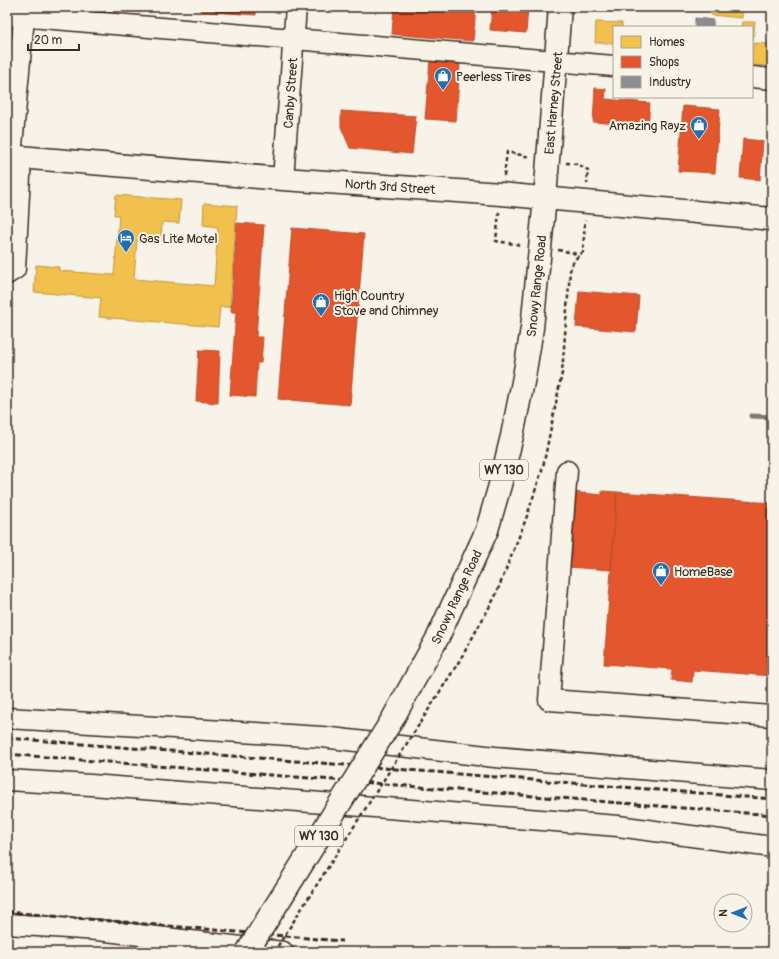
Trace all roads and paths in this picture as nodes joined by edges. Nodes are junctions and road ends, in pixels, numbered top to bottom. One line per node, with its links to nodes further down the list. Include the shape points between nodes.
1 (296, 7): 4 (street, Canby Street)
2 (560, 7): 5 (main road, East Harney Street)
3 (19, 13): 4 (street); 9 (street)
4 (294, 39): 5 (street); 10 (street, Canby Street)
5 (556, 62): 6 (street); 11 (main road, East Harney Street)
6 (613, 66)
7 (753, 77): 8 (street)
8 (772, 79)
9 (13, 157): 10 (main road, North 3rd Street); 14 (street, via 15,269)
10 (283, 179): 11 (main road, North 3rd Street)
11 (545, 198): 12 (main road, North 3rd Street); 22 (main road, Snowy Range Road / WY 130, bridge, via 532,328 524,377 512,436 487,530 438,637 392,720)
12 (772, 219)
13 (578, 256): 23 (path, bridge, via 571,264 562,373 543,467 526,519 495,596 460,660)
14 (7, 274)
15 (567, 471): 16 (street, via 548,700)
16 (772, 716)
17 (7, 718): 19 (street, via 322,737 495,757)
18 (7, 780): 20 (street, via 618,826)
19 (772, 780)
20 (772, 847)
21 (7, 924): 24 (street, via 98,930)
22 (247, 952)
23 (274, 952)
24 (283, 952)

